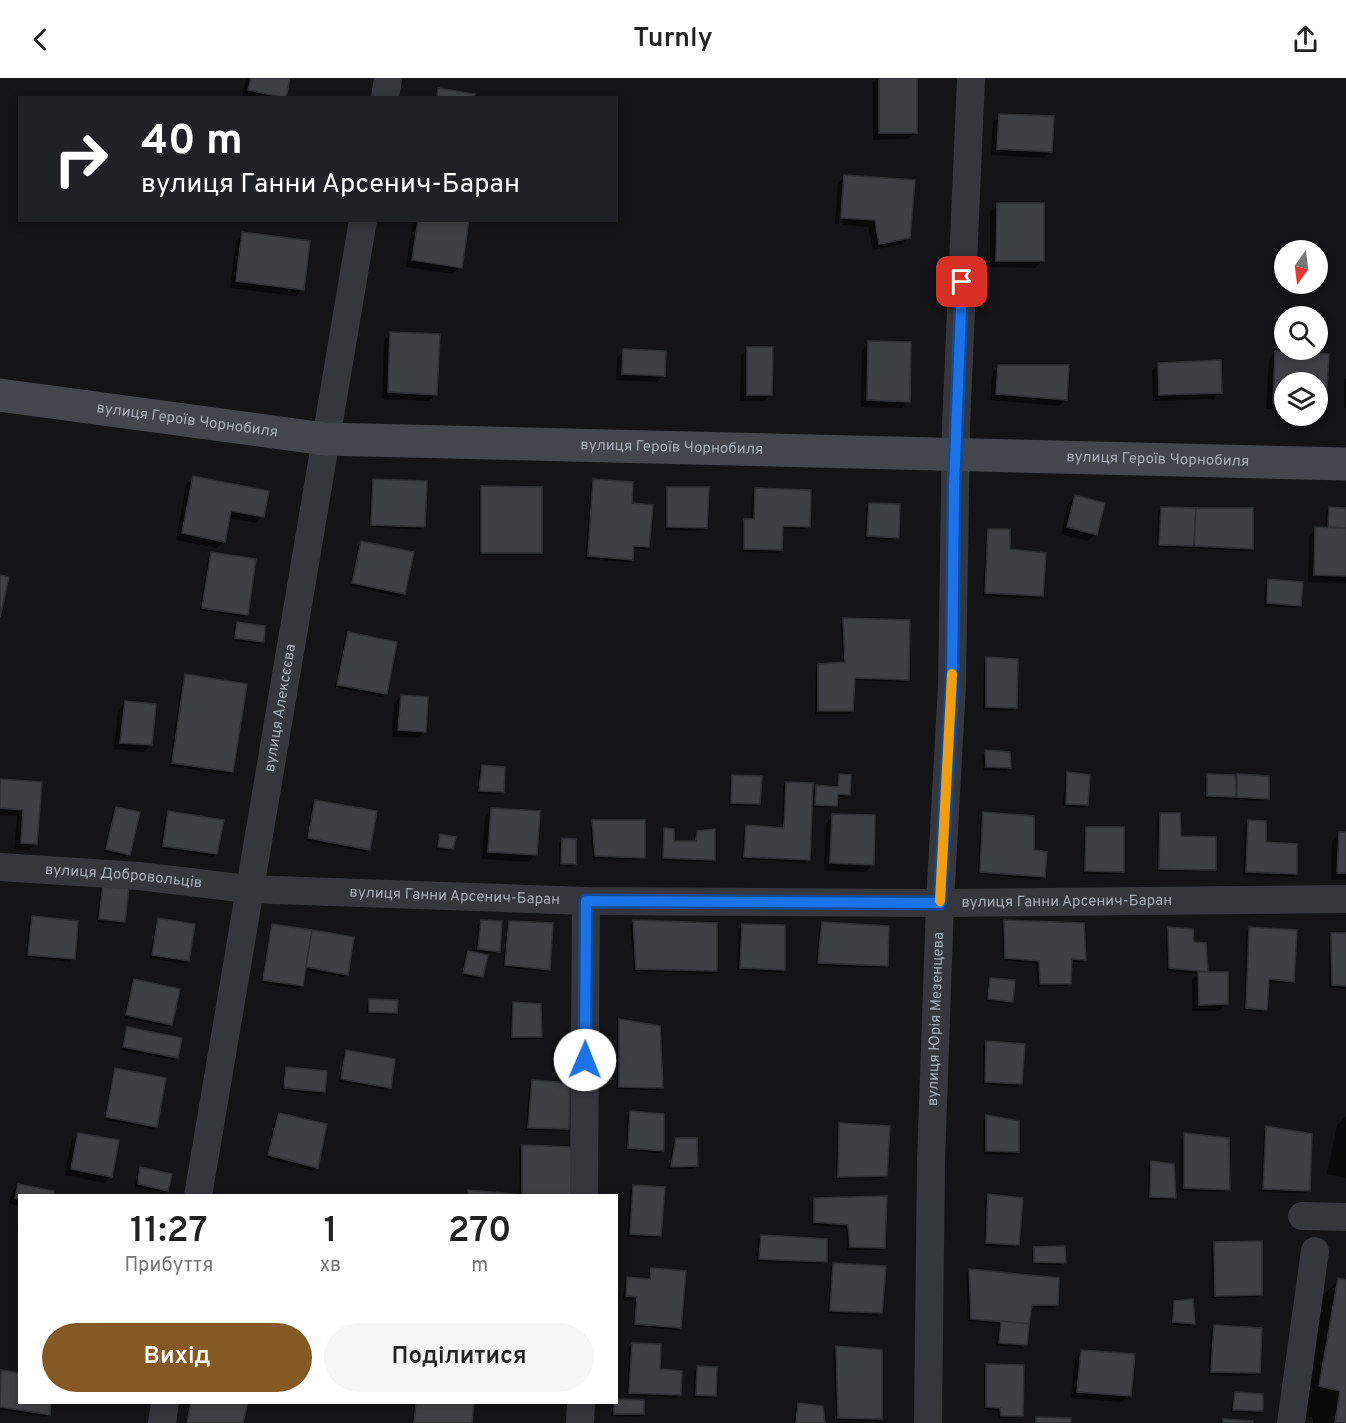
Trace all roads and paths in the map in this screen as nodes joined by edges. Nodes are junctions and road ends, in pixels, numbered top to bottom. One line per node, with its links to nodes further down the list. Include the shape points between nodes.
1 (388, 78): 3 (street)
2 (971, 78): 7 (street, вулиця Юрія Мезенцева)
3 (385, 96)
4 (363, 222): 6 (street, вулиця Алексєєва)
5 (0, 395): 6 (main road, вулиця Героїв Чорнобиля)
6 (325, 439): 7 (main road, вулиця Героїв Чорнобиля); 10 (street, вулиця Алексєєва)
7 (956, 455): 8 (main road, вулиця Героїв Чорнобиля); 13 (street, вулиця Юрія Мезенцева, via 952,685)
8 (1346, 464)
9 (0, 867): 10 (street, вулиця Добровольців, via 139,876)
10 (248, 889): 12 (street, вулиця Ганни Арсенич-Баран); 14 (street, вулиця Алексєєва)
11 (1346, 899): 13 (street, вулиця Ганни Арсенич-Баран)
12 (586, 901): 13 (street, вулиця Ганни Арсенич-Баран); 15 (street)
13 (940, 903): 23 (street, вулиця Юрія Мезенцева, via 931,1162)
14 (198, 1194)
15 (584, 1194)
16 (1302, 1216): 17 (street)
17 (1346, 1217)
18 (1315, 1251): 24 (street)
19 (165, 1404): 21 (street)
20 (581, 1404): 22 (street)
21 (162, 1423)
22 (580, 1423)
23 (928, 1423)
24 (1291, 1423)

